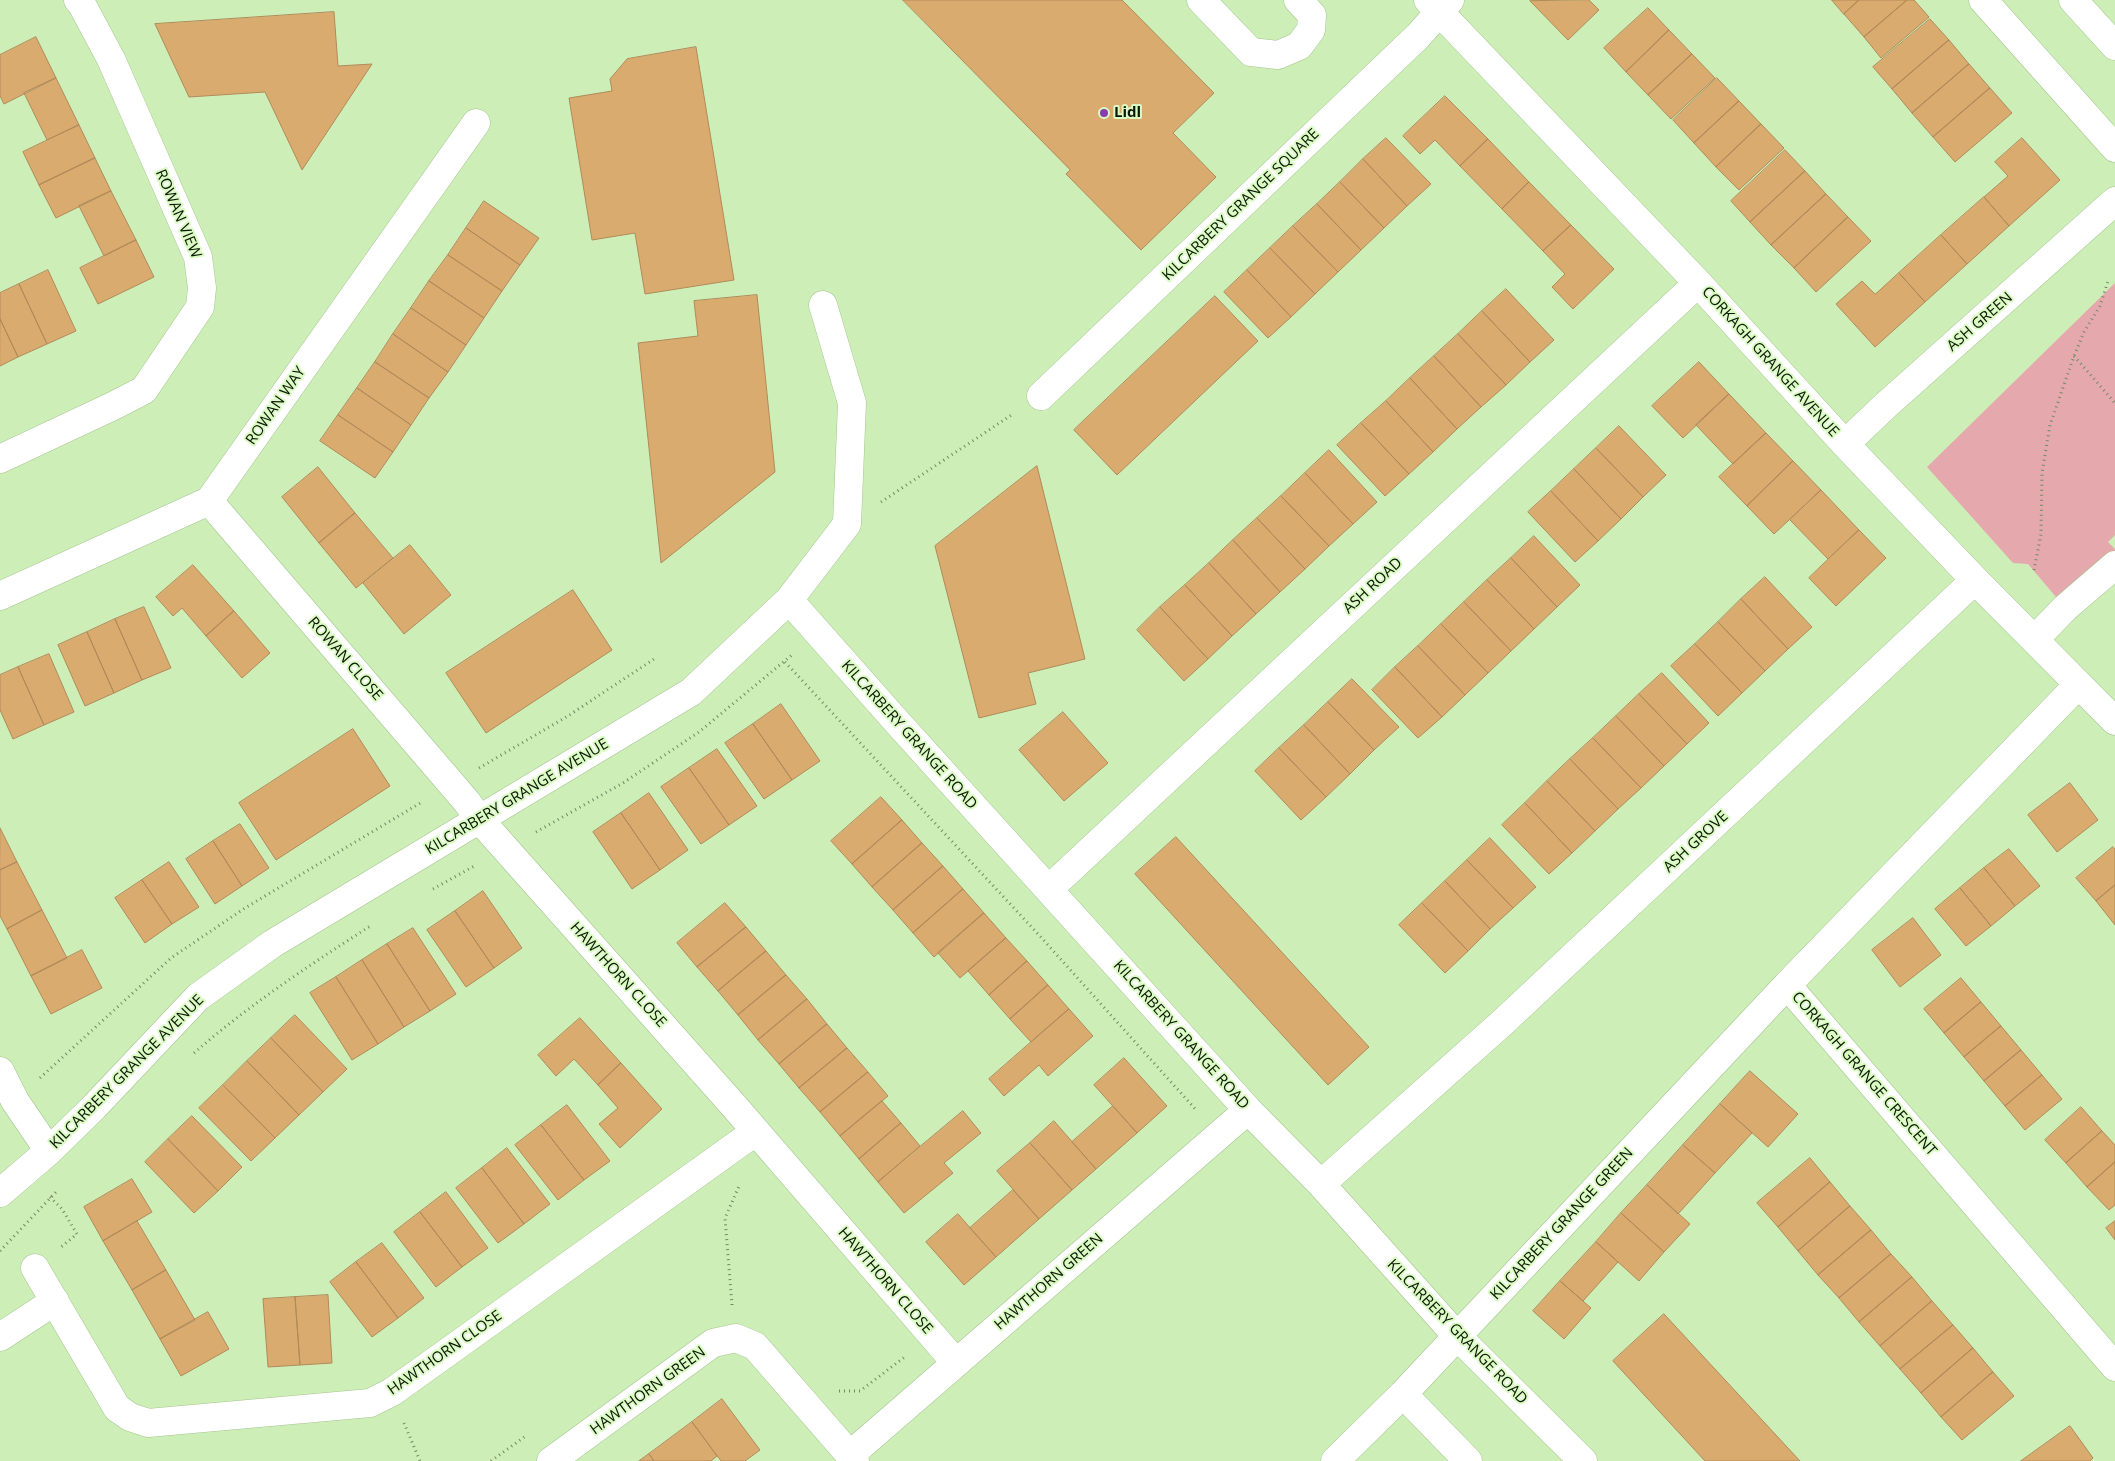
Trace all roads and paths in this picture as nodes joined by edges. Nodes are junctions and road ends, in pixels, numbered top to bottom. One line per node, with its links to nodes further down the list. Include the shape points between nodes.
1 (78, 0): 18 (street, ROWAN VIEW, via 110,59 198,256 202,288 200,308 144,390)
2 (1201, 0): 3 (street, via 1251,52 1278,56 1299,46 1310,30 1312,15)
3 (1298, 0)
4 (1984, 0): 9 (street)
5 (2073, 0): 7 (street)
6 (1439, 4): 12 (street, CORKAGH GRANGE AVENUE); 15 (street, KILCARBERY GRANGE SQUARE, via 1418,36)
7 (2113, 38)
8 (476, 123): 19 (street, ROWAN WAY)
9 (2115, 148)
10 (2115, 201): 17 (street, ASH GREEN)
11 (2108, 281): 14 (path, via 2100,306)
12 (1698, 283): 17 (street, CORKAGH GRANGE AVENUE); 35 (street, ASH ROAD)
13 (823, 305): 20 (street, via 852,403)
14 (2074, 356): 16 (path); 22 (path, via 2045,449 2041,534)
15 (1040, 396): 20 (path)
16 (2115, 403)
17 (1845, 444): 23 (street, CORKAGH GRANGE AVENUE)
18 (0, 458)
19 (209, 501): 24 (street); 33 (street, ROWAN CLOSE)
20 (847, 524): 25 (street, KILCARBERY GRANGE AVENUE)
21 (2115, 565): 26 (street, via 2065,608)
22 (2034, 570)
23 (1975, 580): 26 (street, CORKAGH GRANGE AVENUE); 48 (street, ASH GROVE, via 1502,1024)
24 (0, 596)
25 (789, 600): 33 (street, KILCARBERY GRANGE AVENUE, via 691,692); 35 (street, KILCARBERY GRANGE ROAD)
26 (2035, 640): 29 (street, CORKAGH GRANGE AVENUE)
27 (654, 659): 31 (path, via 568,716)
28 (785, 662): 44 (path, via 1039,935)
29 (2078, 685): 30 (street, CORKAGH GRANGE AVENUE); 38 (street, CORKAGH GRANGE CRESCENT)
30 (2115, 720)
31 (472, 772)
32 (423, 801): 41 (path, via 245,908 171,958)
33 (479, 819): 43 (street, HAWTHORN CLOSE); 45 (street, KILCARBERY GRANGE AVENUE, via 272,944 198,997)
34 (485, 860): 36 (path)
35 (1048, 890): 42 (street, KILCARBERY GRANGE ROAD)
36 (428, 892)
37 (378, 922): 39 (path, via 311,964 217,1033)
38 (1787, 985): 55 (street, KILCARBERY GRANGE GREEN); 59 (street, CORKAGH GRANGE CRESCENT)
39 (190, 1057)
40 (0, 1071): 45 (street, via 15,1101)
41 (33, 1084)
42 (1248, 1110): 44 (street, HAWTHORN GREEN); 48 (street, KILCARBERY GRANGE ROAD)
43 (756, 1132): 46 (street, HAWTHORN CLOSE); 58 (street, HAWTHORN CLOSE)
44 (1219, 1135): 58 (street, HAWTHORN GREEN)
45 (49, 1151): 47 (street, KILCARBERY GRANGE AVENUE)
46 (728, 1151): 57 (path, via 741,1161 746,1175 725,1218); 60 (street, HAWTHORN CLOSE)
47 (25, 1172): 50 (street, KILCARBERY GRANGE AVENUE); 51 (path)
48 (1321, 1184): 55 (street, KILCARBERY GRANGE ROAD)
49 (57, 1191): 51 (path)
50 (0, 1193)
51 (51, 1198): 52 (path); 53 (path, via 77,1234)
52 (0, 1251)
53 (35, 1268): 54 (street, HAWTHORN CLOSE)
54 (55, 1301): 56 (street); 60 (street, HAWTHORN CLOSE, via 117,1408 148,1423 370,1403)
55 (1457, 1336): 61 (street, KILCARBERY GRANGE GREEN); 67 (street, KILCARBERY GRANGE ROAD)
56 (0, 1337)
57 (736, 1338): 62 (street, HAWTHORN GREEN, via 755,1346); 64 (street, HAWTHORN GREEN, via 713,1343)
58 (956, 1363): 62 (street, HAWTHORN GREEN)
59 (2115, 1367)
60 (392, 1392): 63 (path)
61 (1403, 1394): 65 (street, KILCARBERY GRANGE GREEN); 66 (street)
62 (852, 1458)
63 (420, 1461)
64 (551, 1461)
65 (1335, 1461)
66 (1468, 1461)
67 (1583, 1461)

